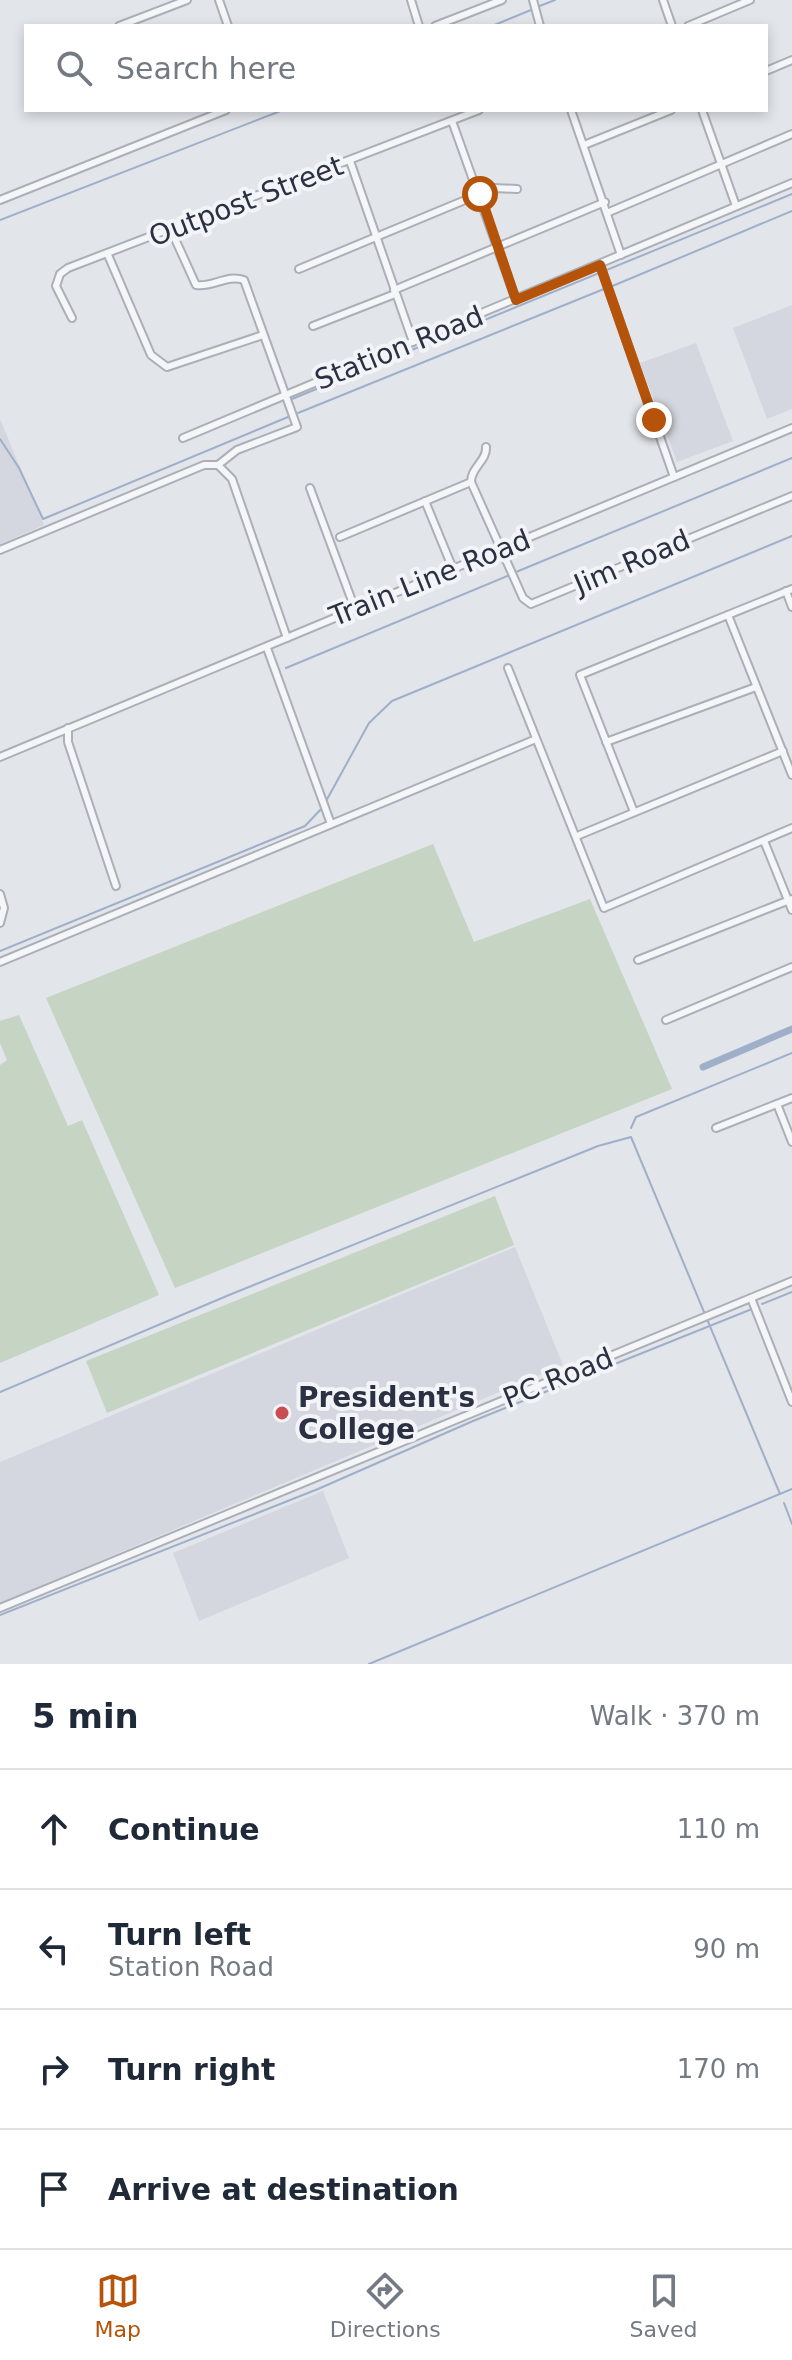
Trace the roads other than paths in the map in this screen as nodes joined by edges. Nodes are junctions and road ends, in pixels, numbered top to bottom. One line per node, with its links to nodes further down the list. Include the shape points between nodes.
1 (187, 0): 8 (street)
2 (219, 0): 9 (street)
3 (411, 0): 10 (street)
4 (502, 0): 11 (street)
5 (663, 0): 13 (street)
6 (750, 0): 14 (street)
7 (533, 4): 12 (street)
8 (124, 24)
9 (227, 24)
10 (418, 24)
11 (440, 24)
12 (539, 24)
13 (671, 24)
14 (693, 24)
15 (792, 60): 16 (street)
16 (768, 70)
17 (221, 112): 30 (street)
18 (474, 112): 22 (street, Outpost Street)
19 (572, 112): 24 (street)
20 (666, 112): 24 (street)
21 (703, 112): 26 (street)
22 (452, 121): 25 (street, Outpost Street); 29 (street)
23 (792, 134): 26 (street)
24 (584, 145): 31 (street)
25 (350, 161): 34 (street, Outpost Street); 35 (street)
26 (722, 165): 32 (street); 33 (street)
27 (792, 183): 32 (street, Station Road)
28 (517, 189): 29 (street, via 504,186)
29 (480, 194): 35 (street); 36 (street)
30 (0, 200)
31 (605, 202): 33 (street); 36 (street)
32 (736, 206): 38 (street, Station Road)
33 (609, 212): 38 (street)
34 (171, 230): 37 (street, Outpost Street); 45 (street, via 196,285 244,280)
35 (376, 236): 40 (street); 41 (street)
36 (499, 248): 41 (street); 42 (street)
37 (108, 255): 43 (street, Outpost Street, via 68,268 56,279); 45 (street, via 159,364 178,366)
38 (621, 255): 39 (street, Station Road)
39 (600, 265): 42 (street, Station Road); 52 (street)
40 (299, 269)
41 (395, 292): 44 (street); 46 (street)
42 (516, 300): 46 (street, Station Road)
43 (72, 318)
44 (313, 326)
45 (263, 335): 47 (street)
46 (413, 342): 47 (street, Station Road)
47 (286, 396): 49 (street, Station Road); 51 (street, via 297,427 237,450)
48 (792, 428): 52 (street, Train Line Road)
49 (183, 438)
50 (486, 447): 53 (street)
51 (218, 465): 59 (street, via 204,465); 65 (street, via 232,479)
52 (674, 477): 58 (street, Train Line Road)
53 (471, 482): 56 (street); 58 (street, Jim Road)
54 (310, 488): 63 (street)
55 (792, 496): 58 (street, Jim Road, via 531,604)
56 (425, 501): 57 (street); 60 (street)
57 (340, 537)
58 (502, 549): 60 (street, Train Line Road)
59 (0, 550)
60 (453, 569): 63 (street, Train Line Road)
61 (789, 590): 62 (street); 64 (street)
62 (792, 607)
63 (355, 609): 65 (street, Train Line Road)
64 (728, 615): 68 (street); 71 (street, via 580,675)
65 (287, 638): 66 (street, Train Line Road)
66 (267, 648): 69 (street, Train Line Road); 76 (street)
67 (508, 668): 70 (street)
68 (756, 687): 71 (street); 72 (street)
69 (68, 728): 73 (street, Train Line Road); 80 (street, via 68,742)
70 (536, 739): 76 (street); 78 (street)
71 (606, 742): 75 (street)
72 (783, 751): 74 (street); 75 (street)
73 (0, 757)
74 (792, 775)
75 (634, 812): 78 (street)
76 (331, 824): 86 (street)
77 (792, 828): 79 (street)
78 (577, 836): 79 (street, via 604,908)
79 (764, 841): 82 (street)
80 (116, 886)
81 (0, 894): 84 (street)
82 (790, 899): 83 (street); 85 (street)
83 (792, 910)
84 (0, 923)
85 (638, 960)
86 (0, 962)
87 (792, 967): 88 (street)
88 (666, 1020)
89 (792, 1098): 90 (street)
90 (777, 1104): 91 (street); 92 (street)
91 (716, 1128)
92 (792, 1142)
93 (792, 1281): 94 (street, PC Road)
94 (751, 1298): 95 (street); 96 (street, PC Road)
95 (792, 1402)
96 (0, 1608)

